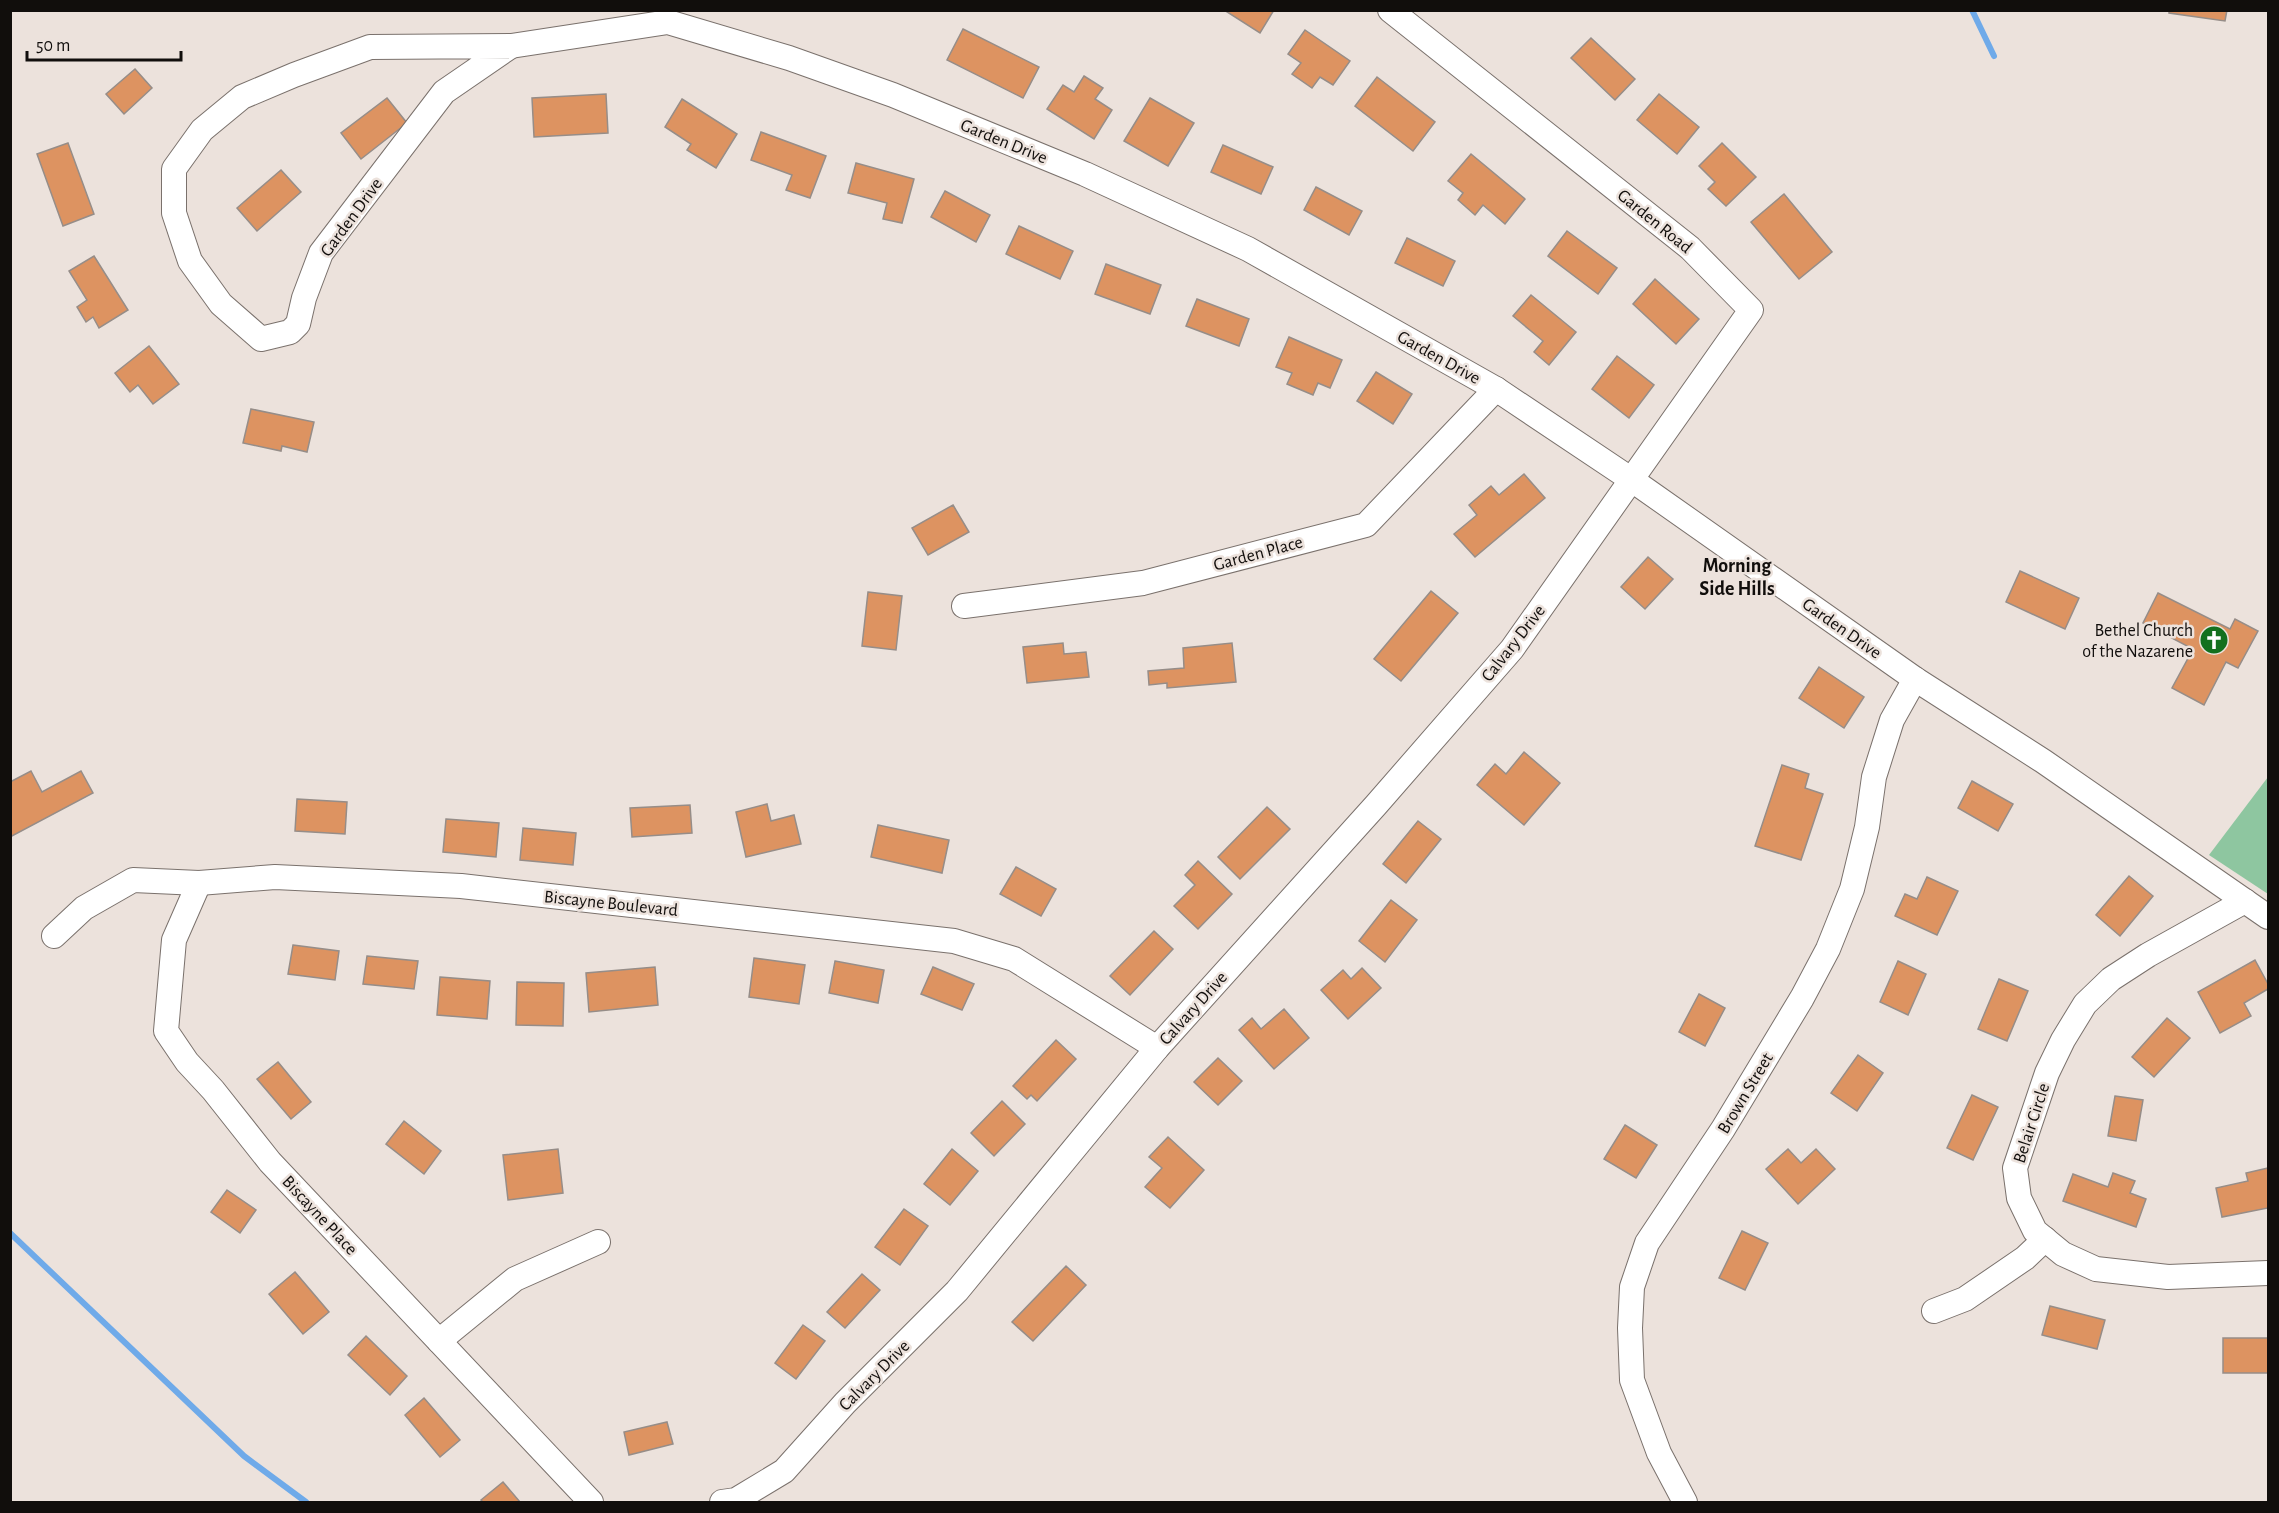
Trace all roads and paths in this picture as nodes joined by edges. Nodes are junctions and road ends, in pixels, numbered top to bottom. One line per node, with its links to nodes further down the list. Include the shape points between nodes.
1 (1390, 10): 5 (street, Garden Road, via 1690,248 1751,310)
2 (670, 16): 3 (street, Garden Drive); 4 (street, Garden Drive, via 893,95 1085,174 1248,249)
3 (511, 46): 3 (street, Garden Drive, via 370,47 242,97 202,130 174,169 174,213 190,261 221,304 261,339 290,332 298,324 321,253 444,92)
4 (1496, 389): 5 (street, Garden Drive); 6 (street, Garden Place, via 1366,525 1143,583)
5 (1632, 480): 7 (street, Garden Drive); 12 (street, Calvary Drive, via 1512,649)
6 (963, 606)
7 (1915, 679): 9 (street, Garden Drive, via 2043,761); 20 (street, Brown Street, via 1892,720 1874,777 1852,889 1828,949 1724,1129 1647,1243 1632,1287 1632,1380 1659,1453)
8 (199, 883): 11 (street, Biscayne Boulevard, via 133,880 84,908); 12 (street, Biscayne Boulevard, via 275,878 461,886 954,941 1014,959); 17 (street, Biscayne Place, via 174,940 166,1031 270,1162)
9 (2246, 901): 10 (street, Garden Drive); 13 (street, Belair Circle, via 2111,979 2085,1004 2063,1040 2047,1073 2015,1168 2019,1198 2035,1231)
10 (2268, 917)
11 (54, 936)
12 (1157, 1048): 19 (street, Calvary Drive, via 957,1291 845,1403 784,1471 736,1500)
13 (2045, 1239): 15 (street, Belair Circle, via 2063,1254 2096,1269 2168,1277); 16 (street, via 2025,1258 1965,1299)
14 (598, 1242): 17 (street, via 515,1279)
15 (2268, 1273)
16 (1934, 1311)
17 (439, 1341): 18 (street, Biscayne Place)
18 (591, 1503)
19 (722, 1503)
20 (1685, 1503)

